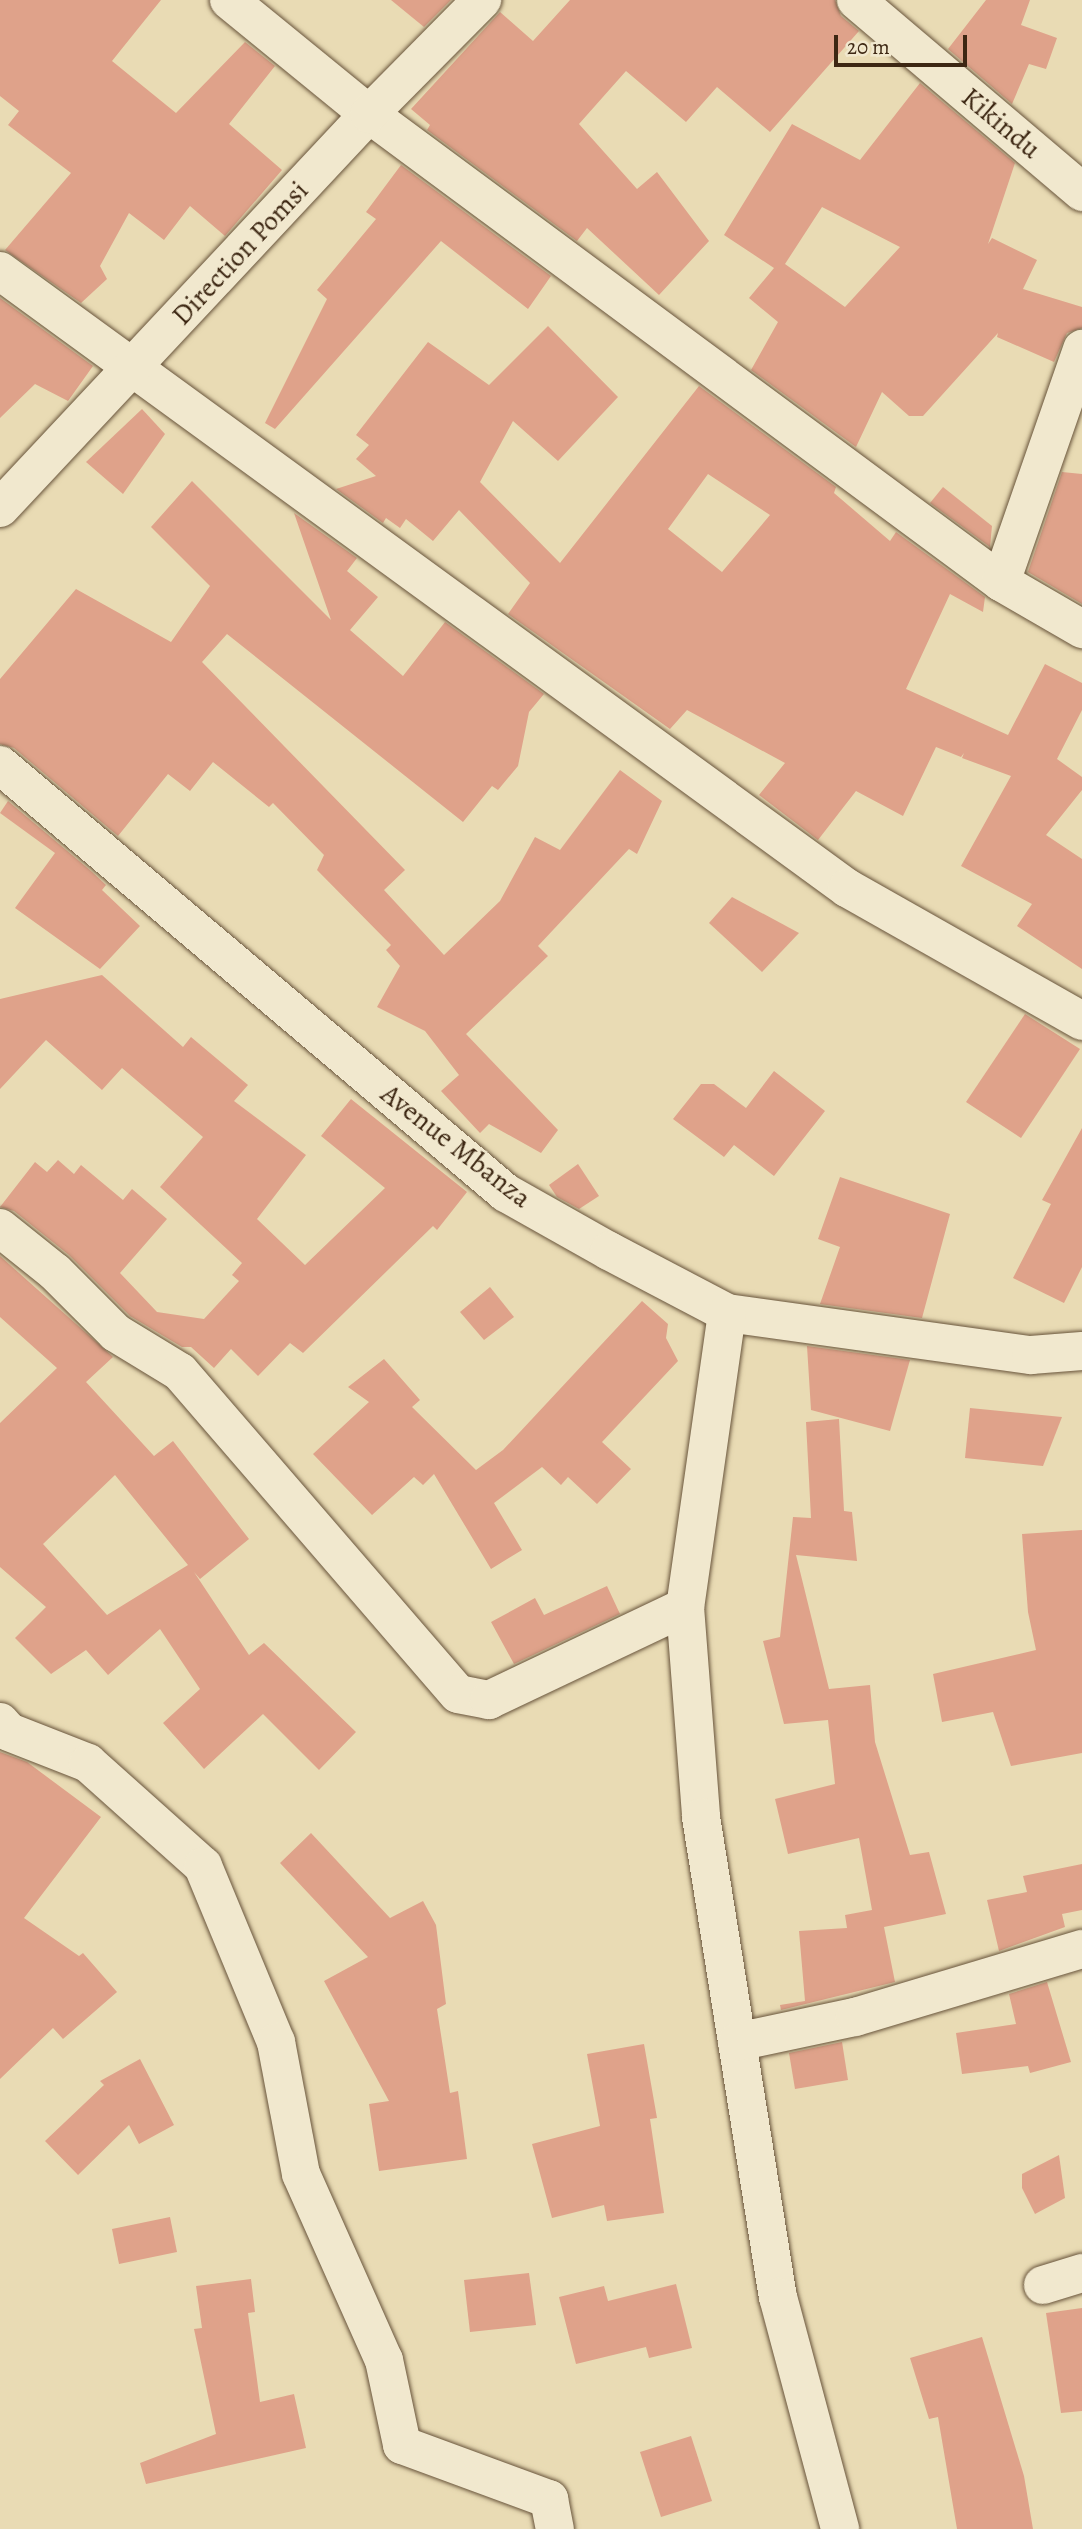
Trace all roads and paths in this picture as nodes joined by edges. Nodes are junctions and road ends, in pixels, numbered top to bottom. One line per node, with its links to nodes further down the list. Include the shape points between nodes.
1 (229, 0): 4 (street)
2 (482, 0): 4 (street, Direction Pomsi)
3 (856, 0): 5 (street, Kikindu)
4 (369, 114): 8 (street, Direction Pomsi); 10 (street)
5 (1082, 192)
6 (0, 271): 8 (street)
7 (1082, 349): 10 (street)
8 (133, 368): 9 (street, Direction Pomsi); 13 (street, via 847,888)
9 (0, 508)
10 (1001, 582): 11 (street)
11 (1082, 629)
12 (0, 765): 15 (street, Avenue Mbanza, via 506,1193)
13 (1082, 1021)
14 (0, 1228): 17 (street, via 55,1272 116,1333 180,1372 458,1693 489,1700)
15 (727, 1313): 16 (street, Avenue Mbanza, via 1031,1355); 17 (street)
16 (1082, 1351)
17 (685, 1607): 20 (street, via 701,1817)
18 (4, 1727): 23 (street, via 88,1763 203,1866 276,2042 301,2174 384,2360 402,2445 549,2500)
19 (1082, 1949): 20 (street, via 855,2017)
20 (737, 2042): 24 (street, via 778,2297)
21 (1082, 2273): 22 (street)
22 (1043, 2285)
23 (555, 2529)
24 (840, 2529)

